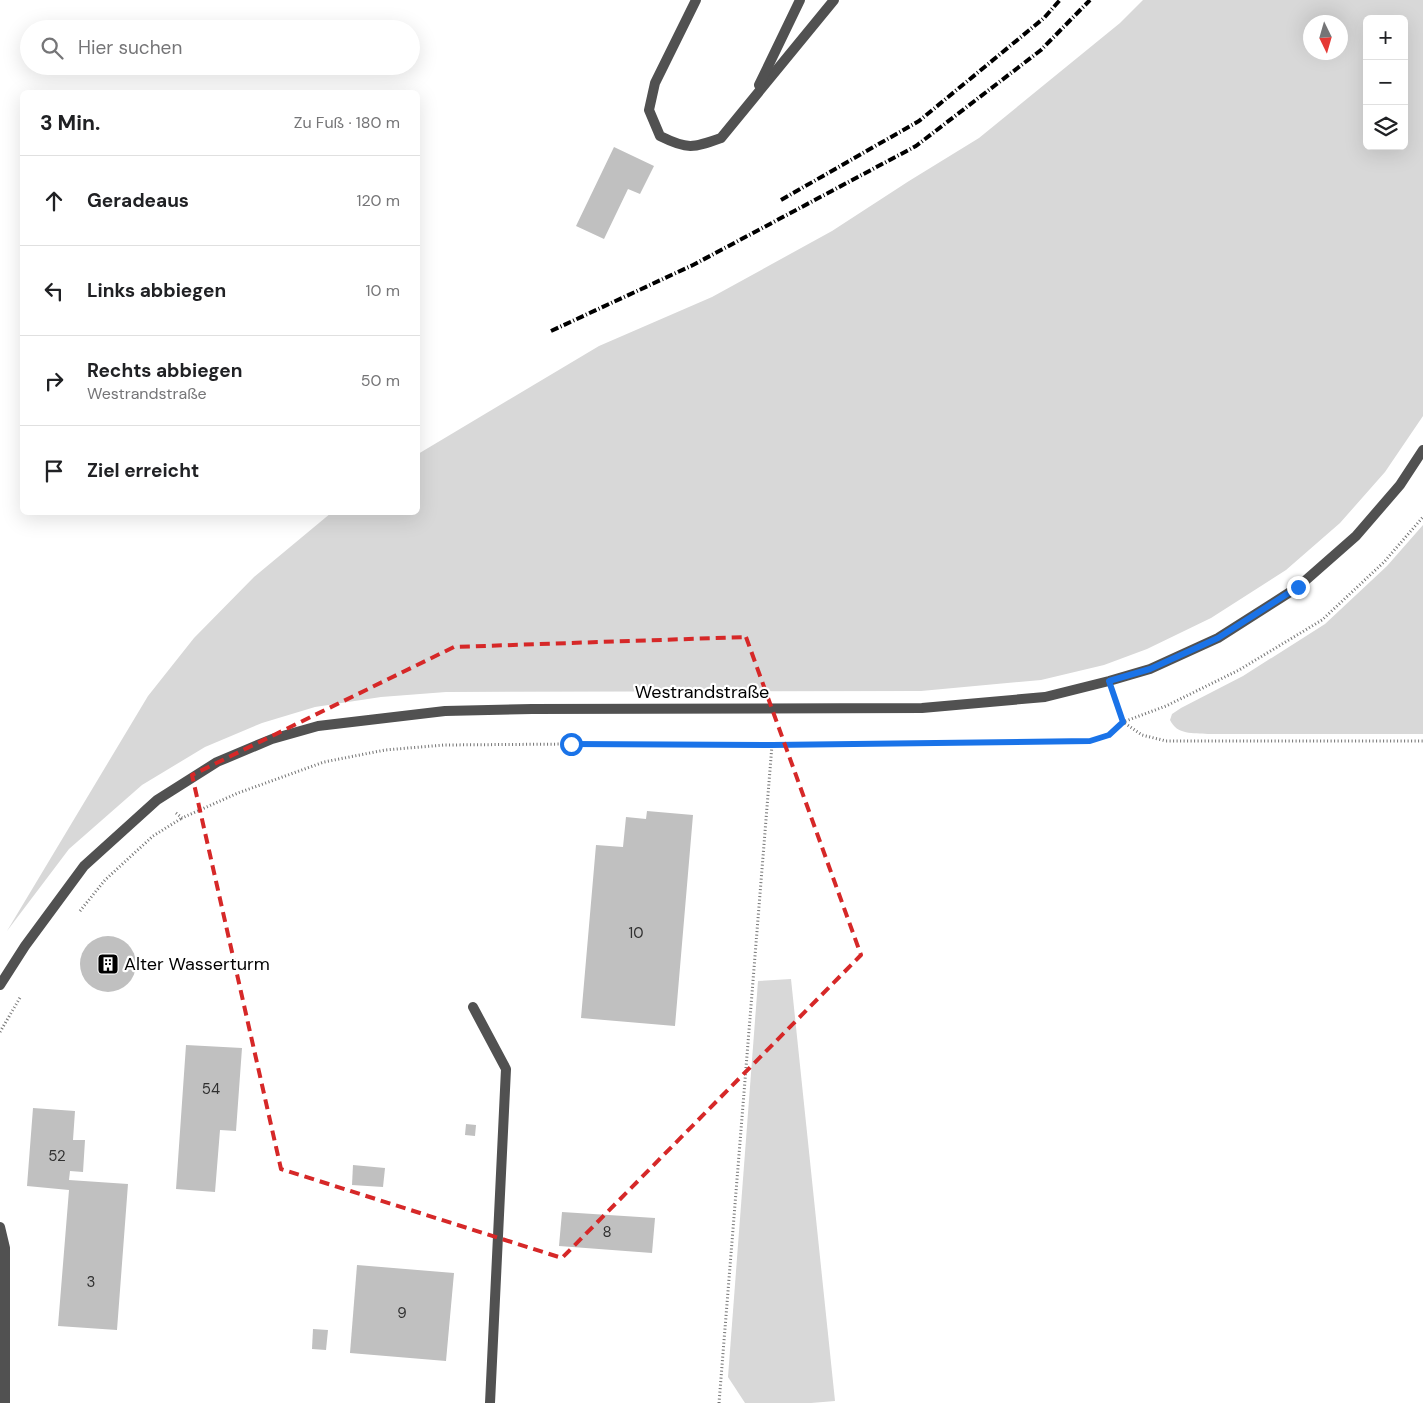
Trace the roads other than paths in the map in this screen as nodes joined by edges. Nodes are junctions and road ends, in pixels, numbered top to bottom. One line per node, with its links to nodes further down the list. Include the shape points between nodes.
1 (696, 0): 4 (street, via 655,83 648,110 660,136 680,146 697,147 721,138)
2 (800, 0): 4 (street)
3 (834, 0): 4 (street)
4 (751, 102)
5 (1423, 450): 6 (street, Westrandstraße, via 1400,485 1356,536 1298,587 1218,638 1150,669 1109,681 1045,697 922,708 445,711 318,726 272,739 217,762 157,800 84,866)
6 (0, 985)
7 (473, 1007): 10 (street, via 506,1069)
8 (0, 1227): 9 (street, via 5,1248)
9 (5, 1403)
10 (490, 1403)

